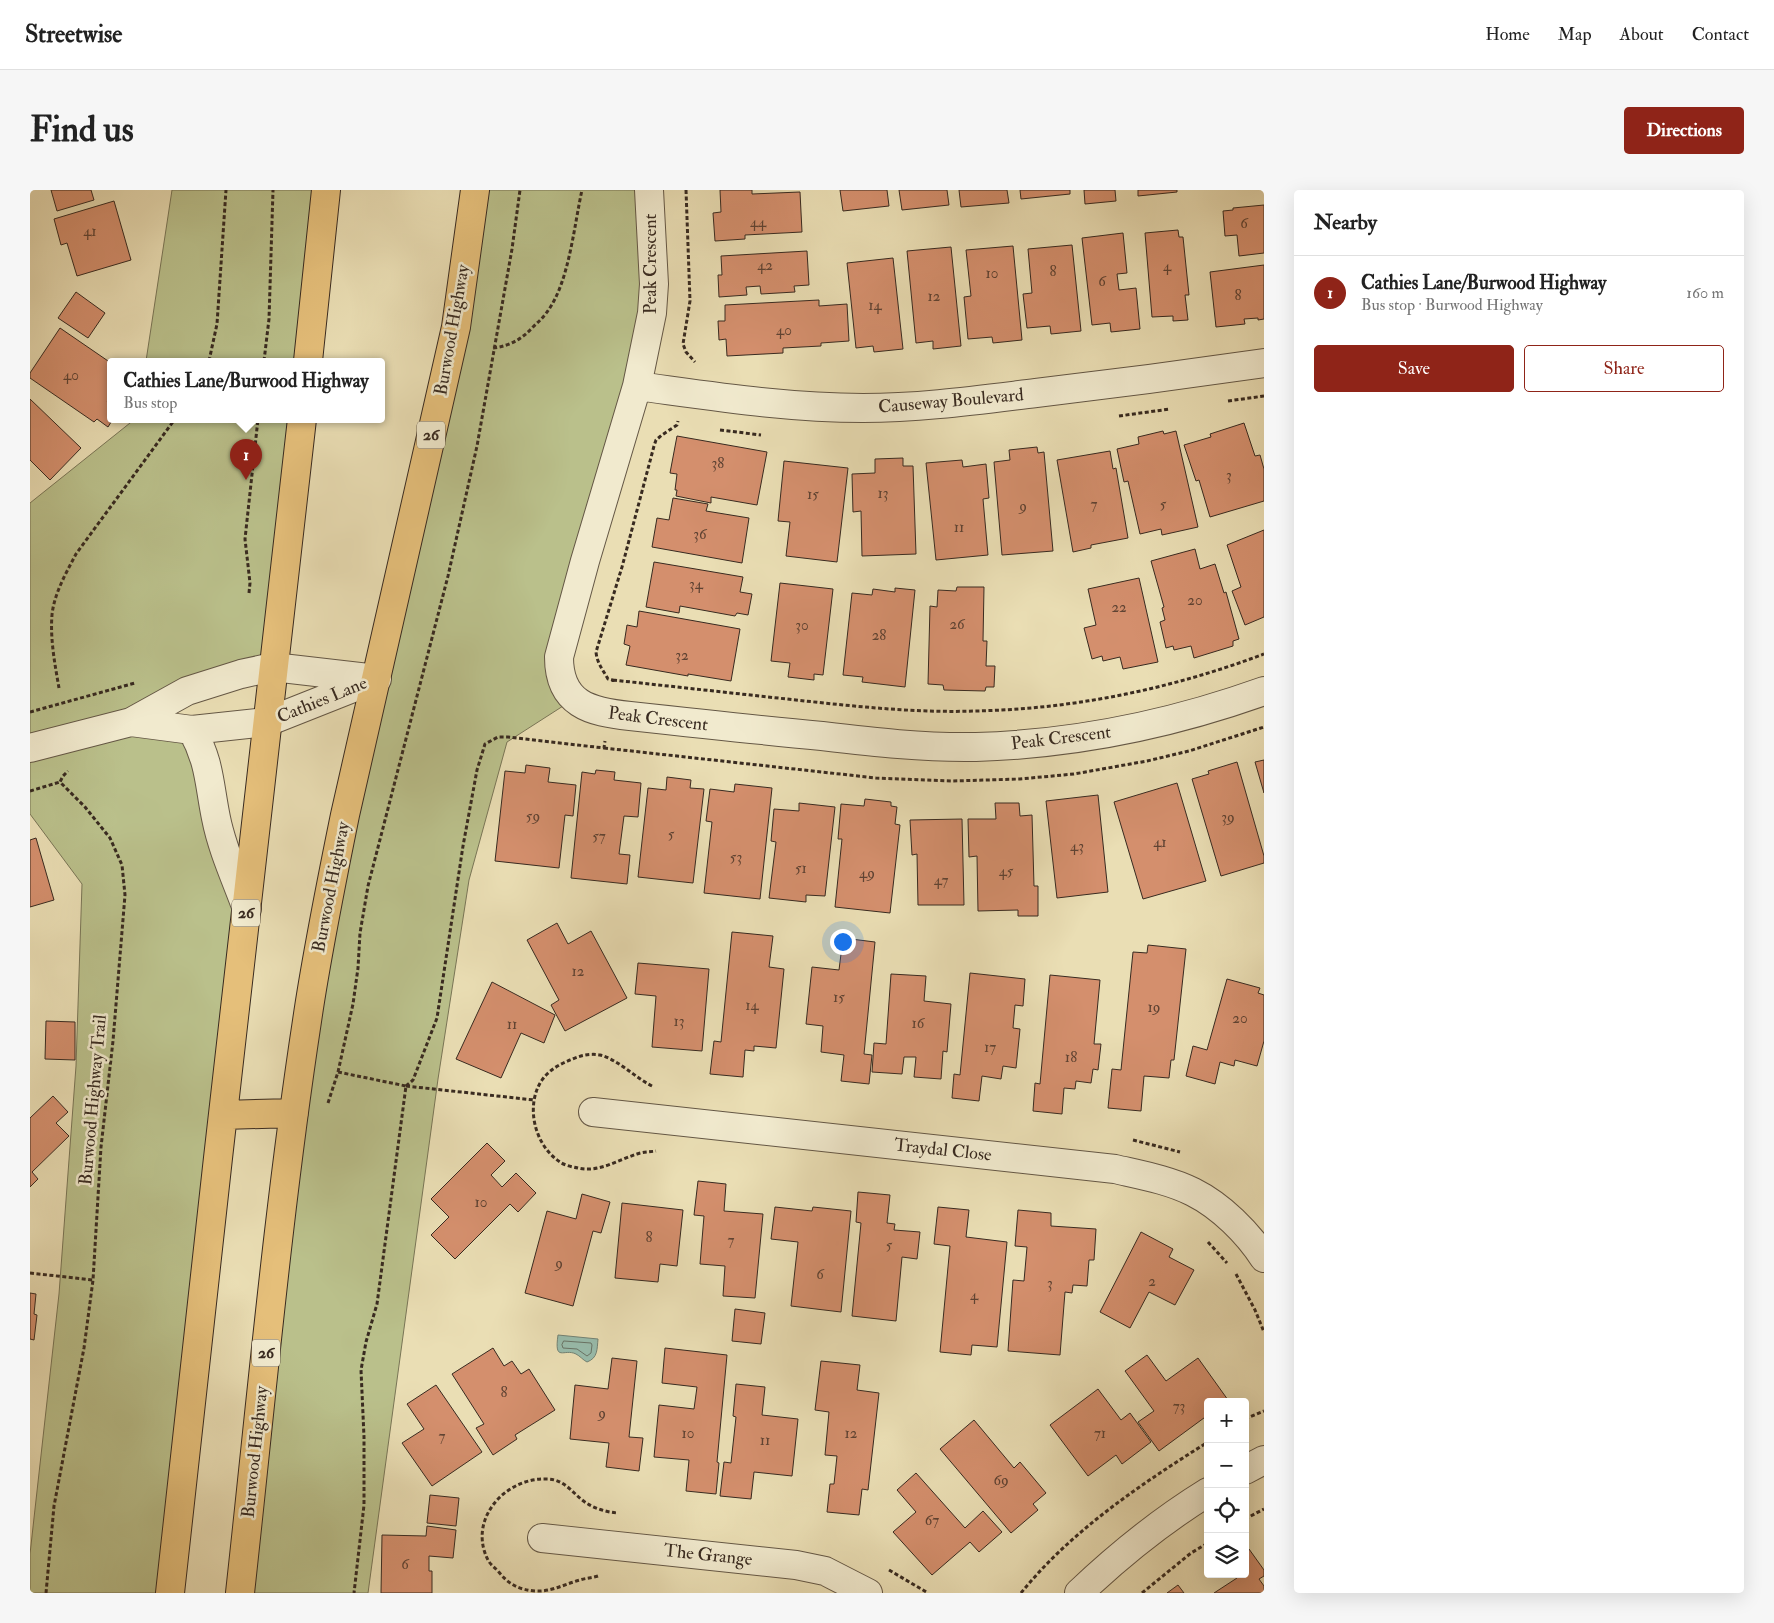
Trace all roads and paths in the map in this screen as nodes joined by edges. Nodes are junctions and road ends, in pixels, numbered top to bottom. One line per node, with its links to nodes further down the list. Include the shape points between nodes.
1 (226, 190): 10 (path, via 217,324)
2 (273, 190): 11 (path, via 269,319)
3 (326, 190): 12 (highway)
4 (475, 190): 23 (highway, Burwood Highway / 26, via 456,327)
5 (520, 190): 9 (path)
6 (582, 190): 9 (path, via 562,280 552,304 526,334 510,345)
7 (650, 190): 15 (street, Peak Crescent, via 654,298)
8 (686, 190): 14 (path, via 690,301 683,344 691,358)
9 (493, 348): 37 (path, via 477,446 448,576 368,886 353,1004)
10 (210, 358)
11 (264, 358)
12 (308, 358)
13 (1264, 363): 15 (street, Causeway Boulevard, via 918,407 806,406)
14 (700, 364)
15 (637, 386): 27 (street, Peak Crescent, via 559,657 561,676 568,693 589,709 616,715 885,743 974,747 1053,741 1138,727)
16 (679, 415): 24 (path, via 677,424 656,440 596,652 596,659 608,679)
17 (172, 423): 25 (path, via 76,554 64,578 52,614)
18 (258, 423): 20 (path, via 244,539)
19 (302, 423): 22 (highway, 26)
20 (249, 600)
21 (1264, 654): 24 (path, via 1182,681 1096,700 1042,708 974,711 876,708)
22 (273, 667): 23 (street, Cathies Lane); 28 (street, Cathies Lane, via 187,691); 29 (highway, 26)
23 (377, 679): 29 (street, Cathies Lane); 42 (highway, Burwood Highway / 26, via 331,884)
24 (613, 680): 26 (path)
25 (59, 688)
26 (612, 688)
27 (1264, 691)
28 (131, 722): 30 (street, Cathies Lane); 32 (street, Cathies Lane)
29 (267, 722): 30 (street, Cathies Lane); 36 (highway, 26)
30 (192, 730): 36 (street, via 202,747 220,836)
31 (605, 739): 38 (path, via 604,748 508,737 498,737 485,744 463,846 437,1018 413,1080)
32 (30, 748)
33 (72, 769): 34 (path, via 62,776)
34 (60, 782): 35 (path); 46 (path, Burwood Highway Trail, via 110,838 124,878 124,912 101,1147)
35 (30, 790)
36 (247, 909): 43 (highway, 26)
37 (338, 1072): 38 (path); 40 (path)
38 (406, 1086): 39 (path); 60 (path, via 377,1304 361,1370 364,1505)
39 (534, 1100)
40 (326, 1108)
41 (593, 1112): 44 (street, Traydal Close, via 1115,1169 1154,1178 1194,1193 1232,1222)
42 (294, 1113): 43 (highway); 59 (highway, Burwood Highway / 26)
43 (222, 1114): 58 (highway, 26)
44 (1264, 1258)
45 (30, 1273): 46 (path)
46 (93, 1280): 57 (path, Burwood Highway Trail, via 84,1348 54,1506)
47 (1264, 1411): 48 (path)
48 (1249, 1418)
49 (1206, 1443): 62 (path, via 1078,1535)
50 (1264, 1460): 51 (street)
51 (1249, 1468)
52 (1204, 1495): 63 (street, via 1134,1544)
53 (1264, 1509): 54 (path)
54 (1249, 1518)
55 (542, 1538): 61 (street, The Grange, via 796,1565 825,1571)
56 (1204, 1546): 64 (path)
57 (46, 1593)
58 (170, 1593)
59 (240, 1593)
60 (354, 1593)
61 (868, 1593)
62 (1021, 1593)
63 (1079, 1593)
64 (1142, 1593)

